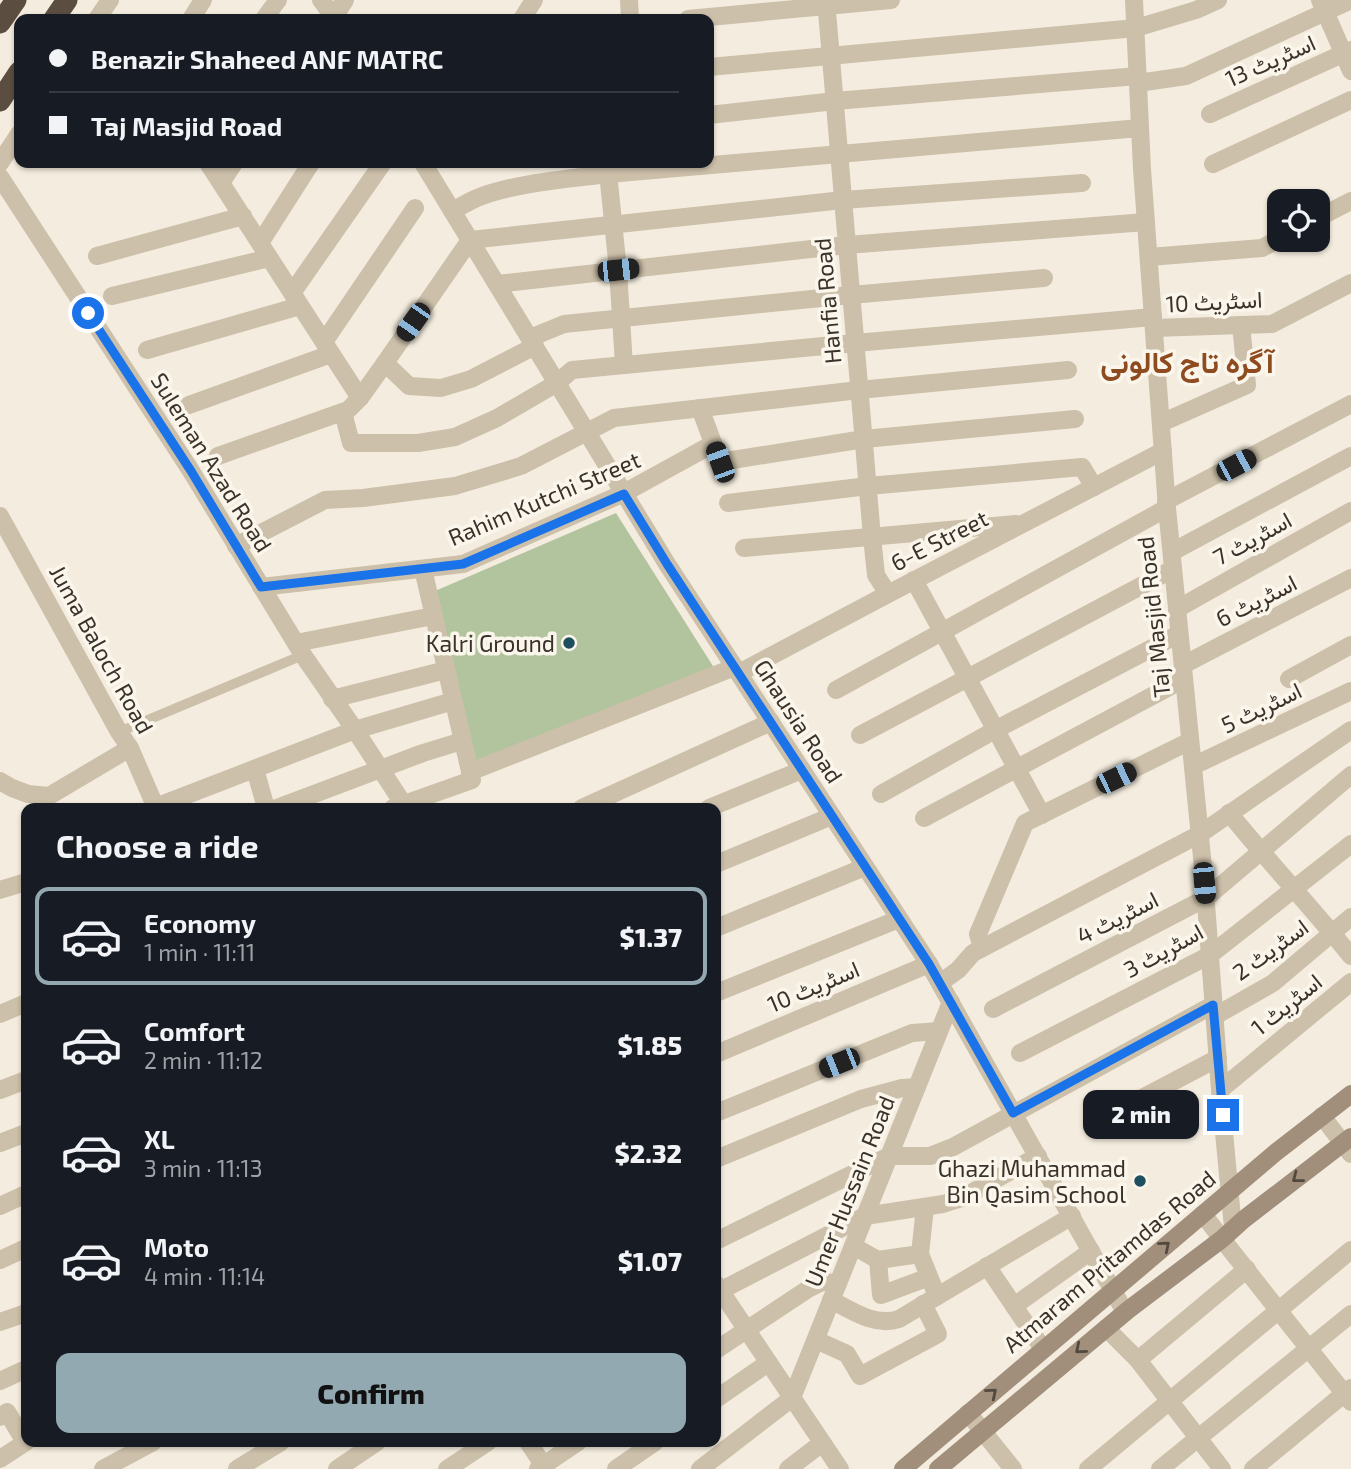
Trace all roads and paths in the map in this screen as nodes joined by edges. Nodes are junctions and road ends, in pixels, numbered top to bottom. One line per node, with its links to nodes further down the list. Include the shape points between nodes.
1 (16, 0): 11 (highway)
2 (321, 0): 9 (street)
3 (891, 0): 7 (street)
4 (1134, 0): 12 (street, Taj Masjid Road)
5 (1218, 0): 12 (street)
6 (1351, 0): 8 (street)
7 (826, 3): 10 (street); 14 (street, Hanfia Road)
8 (1322, 6): 13 (street); 17 (street, via 1186,76)
9 (332, 14)
10 (714, 16)
11 (0, 23)
12 (1136, 28): 14 (street); 17 (street, Taj Masjid Road)
13 (1347, 52): 16 (street); 23 (street, اسٹریٹ 13)
14 (831, 55): 15 (street); 21 (street, Hanfia Road)
15 (714, 67)
16 (1351, 71)
17 (1138, 79): 21 (street); 24 (street, Taj Masjid Road)
18 (14, 80): 20 (highway)
19 (1351, 100): 29 (street)
20 (0, 101)
21 (835, 101): 22 (street); 26 (street, Hanfia Road)
22 (714, 114)
23 (1210, 114)
24 (1140, 128): 26 (street); 45 (street, Taj Masjid Road)
25 (14, 142): 28 (street)
26 (839, 153): 27 (street); 39 (street, Hanfia Road)
27 (714, 161)
28 (0, 163)
29 (1213, 164)
30 (211, 168): 37 (street)
31 (231, 168): 37 (street)
32 (308, 168): 50 (street)
33 (379, 168): 59 (street)
34 (429, 168): 42 (street, Ghausia Road)
35 (607, 168): 42 (street, via 501,191); 46 (street)
36 (0, 177): 94 (street, Suleman Azad Road)
37 (221, 183): 44 (street)
38 (1082, 183): 39 (street)
39 (843, 200): 46 (street); 48 (street, Hanfia Road)
40 (1351, 201): 43 (street)
41 (415, 208): 65 (street)
42 (452, 211): 47 (street, Ghausia Road)
43 (1330, 212)
44 (243, 216): 50 (street); 51 (street)
45 (1146, 222): 48 (street); 52 (street, Taj Masjid Road)
46 (612, 225): 47 (street); 53 (street)
47 (470, 240): 55 (street, Ghausia Road); 67 (street)
48 (847, 245): 53 (street); 57 (street, Hanfia Road)
49 (1267, 245): 52 (street)
50 (265, 251): 58 (street); 59 (street)
51 (97, 256)
52 (1149, 257): 61 (street, Taj Masjid Road)
53 (618, 270): 55 (street); 60 (street)
54 (1044, 278): 57 (street)
55 (497, 284): 63 (street, Ghausia Road)
56 (1351, 284): 62 (street, اسٹریٹ 10, via 1272,324)
57 (851, 295): 60 (street); 64 (street, Hanfia Road)
58 (112, 296)
59 (296, 300): 65 (street); 66 (street)
60 (621, 318): 63 (street, via 564,324); 68 (street)
61 (1153, 323): 62 (street, اسٹریٹ 10); 64 (street, اسٹریٹ 10); 78 (street, Taj Masjid Road)
62 (1241, 325): 78 (street, via 1247,385)
63 (532, 342): 67 (street, via 471,379 441,388 409,386); 70 (street, Ghausia Road)
64 (855, 342): 68 (street, اسٹریٹ 10); 71 (street, Hanfia Road)
65 (327, 348): 72 (street); 74 (street)
66 (147, 350)
67 (385, 363): 72 (street)
68 (624, 365): 70 (street, اسٹریٹ 10, via 572,370)
69 (1068, 370): 71 (street)
70 (557, 383): 76 (street, اسٹریٹ 10, via 455,437 418,443 351,443); 79 (street, Ghausia Road)
71 (859, 390): 75 (street); 80 (street, Hanfia Road)
72 (360, 398): 76 (street)
73 (1351, 404): 89 (street)
74 (188, 405)
75 (700, 408): 79 (street, via 614,418); 81 (street)
76 (343, 412): 83 (street)
77 (1075, 419): 80 (street)
78 (1161, 424): 82 (street, Taj Masjid Road)
79 (587, 432): 87 (street, Ghausia Road); 94 (street, via 521,466 455,486 325,500)
80 (863, 439): 81 (street, via 720,462); 85 (street, Hanfia Road)
81 (713, 444): 87 (street, Rahim Kutchi Street)
82 (1163, 451): 86 (street, 6-E Street); 89 (street, Taj Masjid Road)
83 (218, 456)
84 (1351, 456): 96 (street)
85 (868, 485): 86 (street, via 1082,467); 88 (street); 93 (street, Hanfia Road)
86 (1094, 487): 92 (street, 6-E Street)
87 (624, 494): 97 (street, Rahim Kutchi Street, via 463,564); 109 (street, Ghausia Road)
88 (728, 503)
89 (1167, 505): 96 (street, Taj Masjid Road); 104 (street)
90 (1351, 511): 102 (street, اسٹریٹ 7)
91 (0, 516): 121 (street, Juma Baloch Road)
92 (1026, 523): 93 (street); 99 (street, 6-E Street)
93 (872, 537): 95 (street); 101 (street, Hanfia Road, via 876,575)
94 (236, 546): 100 (street, Suleman Azad Road)
95 (744, 548)
96 (1172, 560): 102 (street, Taj Masjid Road); 111 (street)
97 (423, 569): 100 (street, Rahim Kutchi Street); 103 (street)
98 (1351, 578): 110 (street, اسٹریٹ 6)
99 (914, 580): 101 (street, 6-E Street); 104 (street)
100 (261, 587): 107 (street, Suleman Azad Road)
101 (888, 594): 109 (street, 6-E Street)
102 (1177, 609): 105 (street, Taj Masjid Road)
103 (433, 616): 107 (street); 108 (street)
104 (942, 632): 111 (street); 113 (street)
105 (1180, 634): 110 (street, Taj Masjid Road); 119 (street)
106 (1351, 645): 112 (street)
107 (299, 649): 115 (street, Suleman Azad Road); 121 (lane)
108 (446, 670): 115 (street); 116 (street)
109 (737, 670): 117 (street, Ghausia Road); 131 (street, 6-E Street)
110 (1183, 672): 124 (street, Taj Masjid Road); 127 (street, اسٹریٹ 6)
111 (967, 678): 119 (street); 122 (street)
112 (1289, 679)
113 (836, 690)
114 (1351, 691): 126 (street, اسٹریٹ 5)
115 (332, 699): 118 (street, Suleman Azad Road)
116 (453, 701): 118 (street); 123 (street)
117 (771, 722): 130 (street, Ghausia Road); 141 (street)
118 (355, 730): 128 (street); 129 (street, Suleman Azad Road)
119 (995, 730): 127 (street); 134 (street)
120 (1351, 730): 143 (street)
121 (119, 732): 125 (street, Juma Baloch Road)
122 (860, 735)
123 (462, 741): 129 (street); 131 (street)
124 (1190, 741): 126 (street, Taj Masjid Road); 144 (street)
125 (130, 748): 133 (street, via 49,796 28,794); 135 (street, Juma Baloch Road)
126 (1193, 766): 147 (street, Taj Masjid Road)
127 (1017, 768): 144 (street); 146 (street, اسٹریٹ 6)
128 (255, 769): 136 (street); 137 (street)
129 (380, 769): 138 (street); 139 (street, Suleman Azad Road)
130 (802, 769): 142 (street); 145 (street, Ghausia Road)
131 (470, 772): 140 (street, 6-E Street, via 471,780)
132 (1351, 775): 149 (street, اسٹریٹ 4)
133 (0, 781)
134 (881, 794)
135 (152, 803)
136 (167, 803)
137 (265, 803)
138 (291, 803)
139 (398, 803)
140 (411, 803)
141 (593, 803)
142 (721, 803)
143 (1229, 813): 147 (street); 149 (street)
144 (1042, 815): 160 (street, via 1025,823 978,934)
145 (832, 816): 150 (street); 151 (street, Ghausia Road)
146 (924, 818)
147 (1200, 834): 155 (street, Taj Masjid Road); 160 (street)
148 (1351, 844): 153 (street, اسٹریٹ 3)
149 (1260, 851): 153 (street); 155 (street, اسٹریٹ 4)
150 (721, 862)
151 (865, 867): 157 (street, Ghausia Road); 158 (street)
152 (21, 884): 154 (street)
153 (1294, 888): 159 (street); 161 (street, اسٹریٹ 3)
154 (0, 891)
155 (1206, 898): 161 (street, Taj Masjid Road); 169 (street, اسٹریٹ 4)
156 (1351, 917): 159 (street, اسٹریٹ 2)
157 (899, 919): 163 (street, Ghausia Road); 166 (street)
158 (721, 926)
159 (1332, 933): 162 (street); 170 (street, اسٹریٹ 2, via 1273,983)
160 (982, 948): 165 (street)
161 (1210, 955): 170 (street, Taj Masjid Road); 174 (street, اسٹریٹ 3)
162 (1351, 956)
163 (929, 964): 165 (street, Ghausia Road); 173 (street, اسٹریٹ 10)
164 (1351, 982): 179 (street, اسٹریٹ 1)
165 (940, 983): 167 (street, Ghausia Road)
166 (721, 991)
167 (951, 1002): 172 (street, Umer Hussain Road); 183 (street, Ghausia Road)
168 (21, 1005): 171 (street)
169 (993, 1009)
170 (1214, 1010): 175 (street, Taj Masjid Road); 183 (street, اسٹریٹ 2)
171 (0, 1014)
172 (939, 1031): 177 (street, Umer Hussain Road); 182 (street, via 912,1032)
173 (721, 1052)
174 (1020, 1053)
175 (1218, 1058): 179 (street, Taj Masjid Road); 181 (street)
176 (21, 1082): 178 (street)
177 (917, 1087): 188 (street, Umer Hussain Road); 190 (street, via 860,1099)
178 (0, 1090)
179 (1220, 1090): 191 (street, Taj Masjid Road)
180 (1351, 1094): 184 (main road, Atmaram Pritamdas Road)
181 (1127, 1106)
182 (721, 1111)
183 (1013, 1113): 188 (street, اسٹریٹ 2, via 930,1156); 189 (street, Ghausia Road)
184 (1322, 1116): 187 (street); 191 (main road, Atmaram Pritamdas Road)
185 (21, 1135): 186 (street)
186 (0, 1143)
187 (1348, 1145): 198 (main road, one-way to 198)
188 (889, 1156): 196 (street, Umer Hussain Road); 199 (street)
189 (1038, 1156): 194 (street, via 962,1198); 197 (street, Ghausia Road)
190 (721, 1157)
191 (1230, 1191): 195 (main road, Atmaram Pritamdas Road); 198 (street, Taj Masjid Road)
192 (21, 1196): 193 (street)
193 (0, 1206)
194 (925, 1207): 196 (street); 204 (street)
195 (1203, 1214): 198 (street); 212 (main road, Atmaram Pritamdas Road, one-way to 195)
196 (865, 1216): 200 (street, Umer Hussain Road); 211 (street)
197 (1072, 1216): 203 (street, Ghausia Road); 207 (street)
198 (1228, 1234): 208 (street); 218 (main road)
199 (721, 1239)
200 (853, 1246): 206 (street); 210 (street, Umer Hussain Road)
201 (21, 1250): 205 (street)
202 (1351, 1250): 217 (street)
203 (1091, 1251): 212 (street, Ghausia Road); 216 (street)
204 (920, 1254): 206 (street); 209 (street)
205 (0, 1260)
206 (878, 1260): 209 (street, via 881,1295)
207 (987, 1266): 215 (street); 216 (street)
208 (1247, 1269): 217 (street); 228 (street)
209 (929, 1277): 215 (street)
210 (838, 1283): 214 (street, Umer Hussain Road); 223 (street, via 822,1282)
211 (721, 1288)
212 (1113, 1291): 218 (street, Ghausia Road); 227 (main road, Atmaram Pritamdas Road)
213 (721, 1295): 223 (street)
214 (831, 1300): 215 (street, via 864,1318 888,1322); 224 (street, Umer Hussain Road)
215 (930, 1300): 224 (street, via 938,1334 860,1376 846,1354)
216 (1014, 1306): 227 (street)
217 (1279, 1311): 226 (street); 235 (street)
218 (1125, 1312): 222 (main road)
219 (1351, 1314): 226 (street)
220 (21, 1315): 221 (street)
221 (0, 1322)
222 (1106, 1328): 228 (street); 238 (main road, one-way to 238)
223 (746, 1329): 225 (street); 229 (street)
224 (816, 1340): 234 (street, Umer Hussain Road)
225 (721, 1346)
226 (1309, 1348): 232 (street); 240 (street)
227 (1043, 1349): 236 (main road, Atmaram Pritamdas Road, one-way to 227)
228 (1138, 1360): 235 (street)
229 (768, 1363): 233 (street); 234 (street)
230 (21, 1371): 231 (street)
231 (0, 1381)
232 (1349, 1394): 266 (street)
233 (721, 1396)
234 (792, 1398): 241 (street); 257 (street)
235 (1170, 1401): 240 (street); 263 (street)
236 (968, 1413): 238 (street); 260 (main road, Atmaram Pritamdas Road)
237 (0, 1417): 239 (street, via 7,1412)
238 (983, 1430): 261 (main road); 262 (street)
239 (21, 1434)
240 (1198, 1438): 264 (street); 265 (street)
241 (822, 1443): 258 (street); 259 (street)
242 (21, 1445): 250 (street)
243 (144, 1447): 252 (street)
244 (273, 1447): 253 (street)
245 (370, 1447): 254 (street)
246 (480, 1447): 255 (street)
247 (531, 1447): 251 (street)
248 (571, 1447): 251 (street)
249 (648, 1447): 256 (street)
250 (0, 1459)
251 (542, 1468)
252 (103, 1469)
253 (237, 1469)
254 (337, 1469)
255 (447, 1469)
256 (617, 1469)
257 (700, 1469)
258 (788, 1469)
259 (840, 1469)
260 (903, 1469)
261 (938, 1469)
262 (1013, 1469)
263 (1088, 1469)
264 (1160, 1469)
265 (1222, 1469)
266 (1253, 1469)

